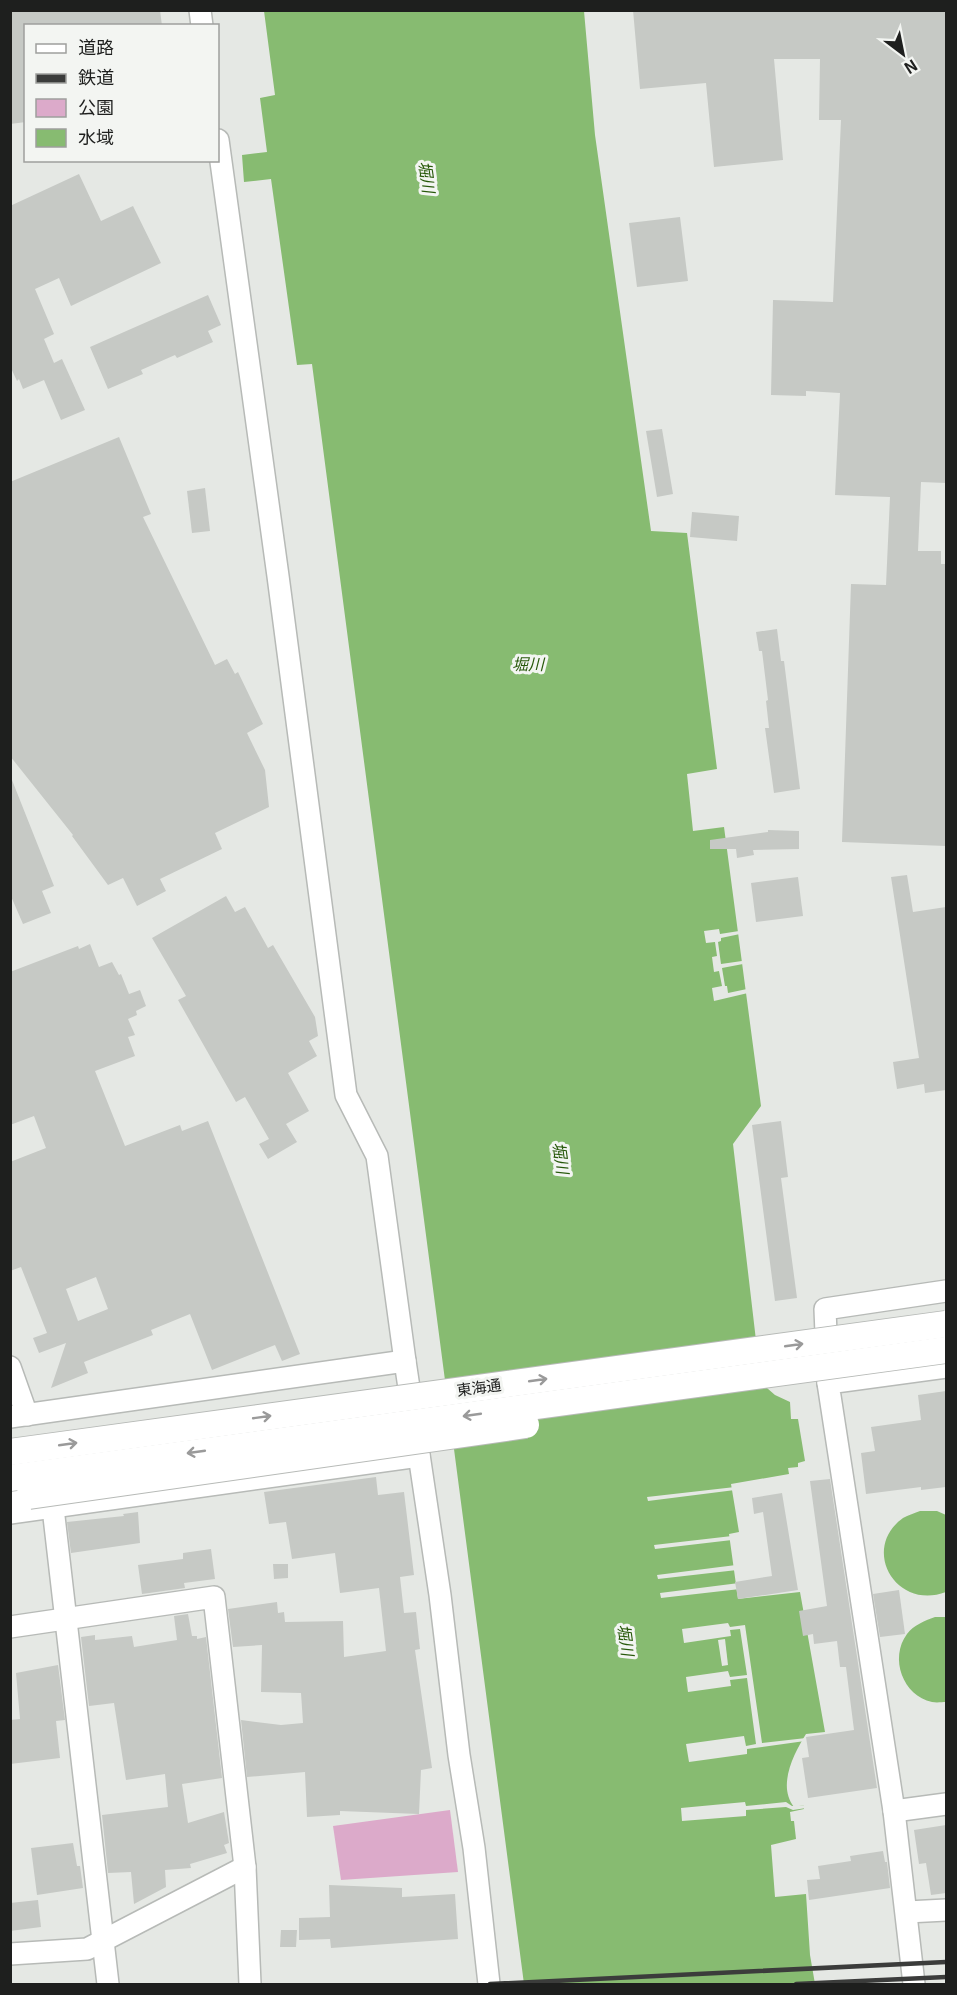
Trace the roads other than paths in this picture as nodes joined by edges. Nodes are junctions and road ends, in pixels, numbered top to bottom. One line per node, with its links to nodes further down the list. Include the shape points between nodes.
1 (219, 147): 6 (street, via 346,1095 377,1156)
2 (946, 1291): 10 (street, via 825,1309)
3 (946, 1324): 4 (main road, 東海通, one-way to 3, bridge)
4 (759, 1349): 12 (main road, bridge, via 678,1346 563,1359); 13 (main road, 東海通, one-way to 4, bridge)
5 (946, 1350): 9 (main road, 東海通, bridge)
6 (405, 1361): 11 (street); 14 (street)
7 (10, 1366): 11 (street)
8 (946, 1367): 10 (street)
9 (758, 1376): 15 (main road, 東海通, one-way to 15, bridge); 16 (main road, bridge, via 727,1397)
10 (828, 1383): 21 (street)
11 (19, 1416)
12 (10, 1434)
13 (10, 1452)
14 (419, 1456): 17 (street); 29 (street, via 474,1848)
15 (10, 1478)
16 (17, 1502): 17 (street)
17 (53, 1508): 18 (street)
18 (65, 1619): 19 (street); 22 (street, via 214,1597); 25 (street)
19 (10, 1627)
20 (946, 1804): 21 (street)
21 (894, 1811): 24 (street)
22 (245, 1867): 25 (street); 28 (street)
23 (946, 1910): 24 (street)
24 (907, 1912): 30 (street)
25 (104, 1942): 26 (street, via 87,1949); 27 (street)
26 (10, 1954)
27 (108, 1984)
28 (250, 1984)
29 (489, 1984)
30 (914, 1984)

